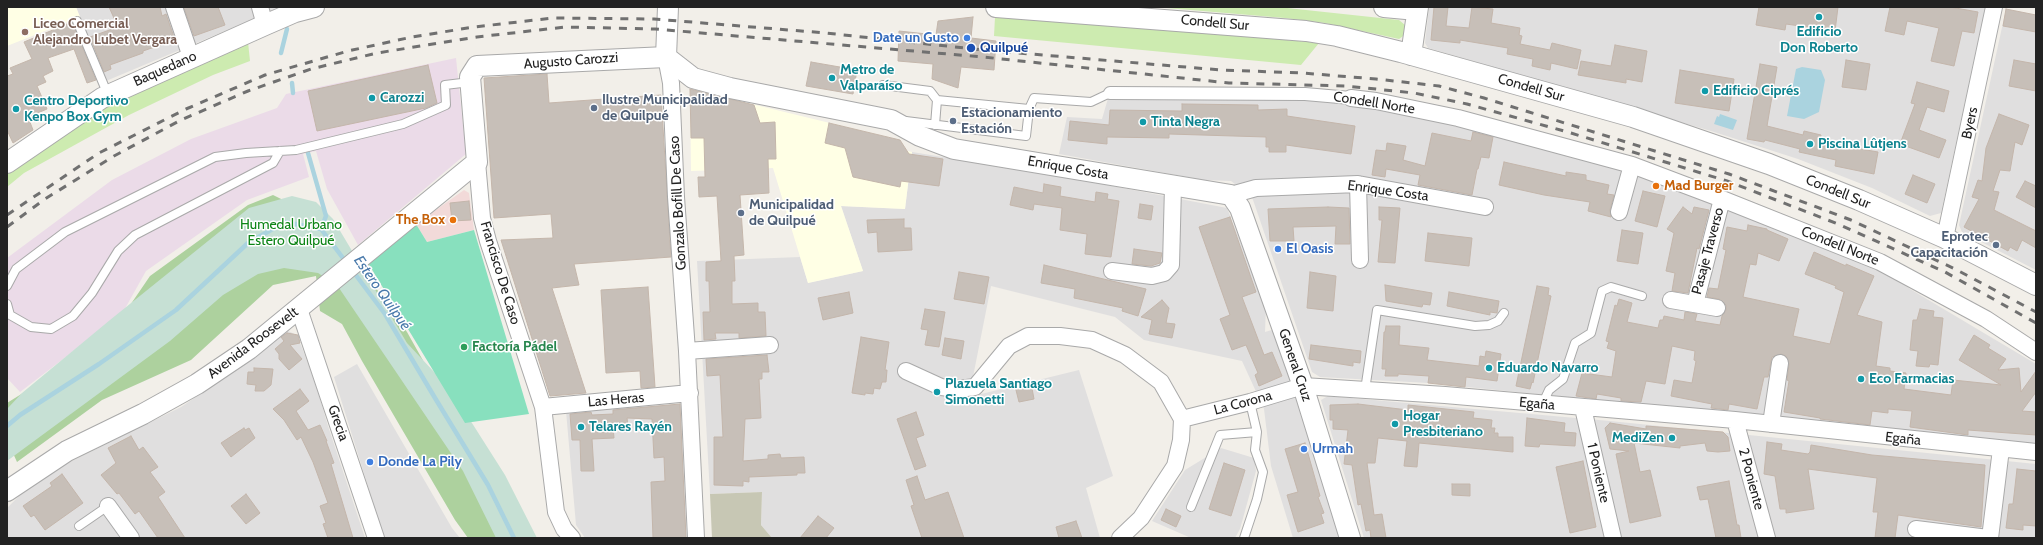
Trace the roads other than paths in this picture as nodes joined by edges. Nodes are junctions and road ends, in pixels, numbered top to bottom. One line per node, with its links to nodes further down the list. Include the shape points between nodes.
1 (174, 7): 12 (street)
2 (314, 7): 8 (street, Baquedano)
3 (668, 7): 11 (street)
4 (996, 7): 10 (street, Condell Sur, via 1306,31 1337,36)
5 (1384, 7): 7 (street)
6 (1994, 7): 32 (street, Byers)
7 (1417, 9): 10 (street)
8 (262, 16): 12 (street, Baquedano)
9 (77, 21): 16 (lane)
10 (1411, 55): 32 (street, Condell Sur, via 1654,125 1769,164)
11 (666, 56): 13 (street, Augusto Carozzi); 20 (street, Enrique Costa, via 693,78 730,88); 45 (street, Gonzalo Bofill De Caso, via 671,83 676,197)
12 (191, 57): 16 (street, Baquedano)
13 (474, 74): 22 (lane, via 445,85 446,105 403,124 296,150); 23 (street, Francisco De Caso)
14 (883, 85): 18 (lane, via 930,91)
15 (1110, 93): 17 (street, Condell Norte, via 1305,94); 19 (lane, via 1091,102 1034,98)
16 (108, 95): 24 (street, Baquedano)
17 (1351, 98): 25 (street, Condell Norte, via 1458,118)
18 (937, 100): 19 (lane); 21 (lane)
19 (1029, 110): 21 (lane, via 1026,136)
20 (891, 120): 21 (lane); 27 (street, Enrique Costa, via 920,136 954,149)
21 (935, 125)
22 (280, 151): 36 (lane, via 215,157 65,232 16,269); 39 (lane, via 273,163 135,235 118,251 92,293 74,316 51,329 31,327 10,314)
23 (477, 162): 42 (street, Avenida Roosevelt); 54 (street, Francisco De Caso, via 482,218 488,241)
24 (7, 163)
25 (1632, 165): 29 (street, Condell Norte); 31 (street)
26 (1358, 184): 28 (street, Enrique Costa, via 1256,188); 30 (street, Enrique Costa); 33 (street)
27 (1173, 186): 28 (street, Enrique Costa); 34 (street, via 1171,265 1164,273 1152,276)
28 (1231, 195): 49 (street, General Cruz, via 1240,208)
29 (1722, 199): 40 (street, Pasaje Traverso); 46 (street, Condell Norte, via 1880,262 1986,319)
30 (1485, 207)
31 (1619, 212)
32 (1945, 238): 35 (street, Condell Sur)
33 (1360, 260)
34 (1112, 271)
35 (2036, 285)
36 (7, 286)
37 (1642, 296): 53 (lane, via 1611,287 1602,291 1591,333 1575,343 1563,379 1549,390)
38 (1671, 300): 40 (street, Pasaje Traverso)
39 (7, 304)
40 (1695, 304): 41 (street, Pasaje Traverso)
41 (1717, 308)
42 (299, 309): 62 (street, Avenida Roosevelt, via 249,349 197,384 143,414 66,451); 68 (street, Grecia)
43 (1504, 313): 50 (lane, via 1498,321 1475,326 1378,310)
44 (770, 346): 45 (street)
45 (688, 351): 51 (street, Gonzalo Bofill De Caso)
46 (2036, 352)
47 (1780, 363): 58 (street)
48 (906, 371): 56 (street, via 942,387 975,387 1009,346 1028,336 1092,340 1125,355 1161,382)
49 (1303, 386): 50 (street, Egaña); 52 (street, La Corona); 73 (street, General Cruz)
50 (1365, 390): 53 (street, Egaña)
51 (690, 393): 54 (street, Las Heras); 70 (street, Gonzalo Bofill De Caso)
52 (1250, 402): 56 (street, La Corona); 59 (lane)
53 (1542, 404): 55 (street, Egaña)
54 (543, 407): 69 (street, Francisco De Caso, via 556,512 564,529)
55 (1582, 408): 57 (street, Egaña); 74 (street, 1 Poniente)
56 (1182, 419): 71 (street, via 1181,440 1175,466 1141,518)
57 (1735, 420): 58 (street, Egaña); 75 (street, 2 Poniente)
58 (1771, 424): 60 (street, Egaña)
59 (1257, 432): 64 (lane, via 1220,435); 72 (lane, via 1256,450 1262,472 1257,499)
60 (2001, 449): 61 (street, Egaña); 76 (street)
61 (2036, 452)
62 (7, 491)
63 (108, 506): 65 (lane); 67 (street)
64 (1191, 507)
65 (79, 526)
66 (1916, 530): 76 (street)
67 (131, 538)
68 (376, 538)
69 (572, 538)
70 (696, 538)
71 (1120, 538)
72 (1244, 538)
73 (1350, 538)
74 (1613, 538)
75 (1767, 538)
76 (1989, 538)

